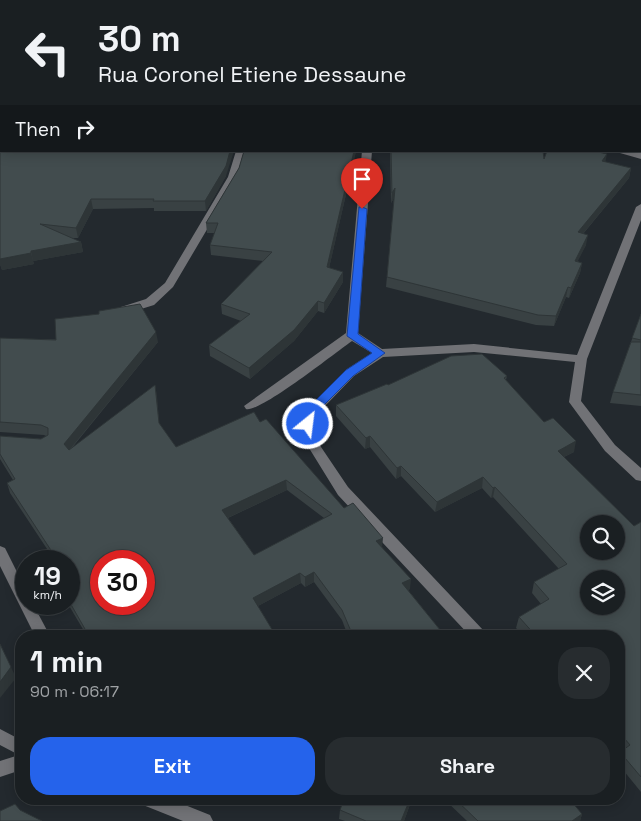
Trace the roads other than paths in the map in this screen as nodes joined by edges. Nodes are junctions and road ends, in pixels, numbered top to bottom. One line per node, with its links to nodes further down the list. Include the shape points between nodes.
1 (241, 152): 6 (street, via 233,177 169,284 150,302)
2 (367, 152): 7 (street)
3 (627, 152): 4 (street)
4 (641, 156)
5 (641, 207): 9 (street)
6 (117, 313)
7 (352, 336): 8 (street); 10 (street)
8 (380, 353): 9 (street, via 474,348); 16 (street, via 350,373 320,403 308,424 315,448 343,491)
9 (581, 359): 11 (street, via 575,402 610,448)
10 (250, 406)
11 (641, 476)
12 (0, 552): 13 (street)
13 (15, 582)
14 (32, 615): 15 (street)
15 (40, 630)
16 (473, 630)
17 (0, 738): 18 (street)
18 (15, 745)
19 (15, 764): 20 (street)
20 (0, 769)
21 (164, 805): 22 (street)
22 (204, 821)

